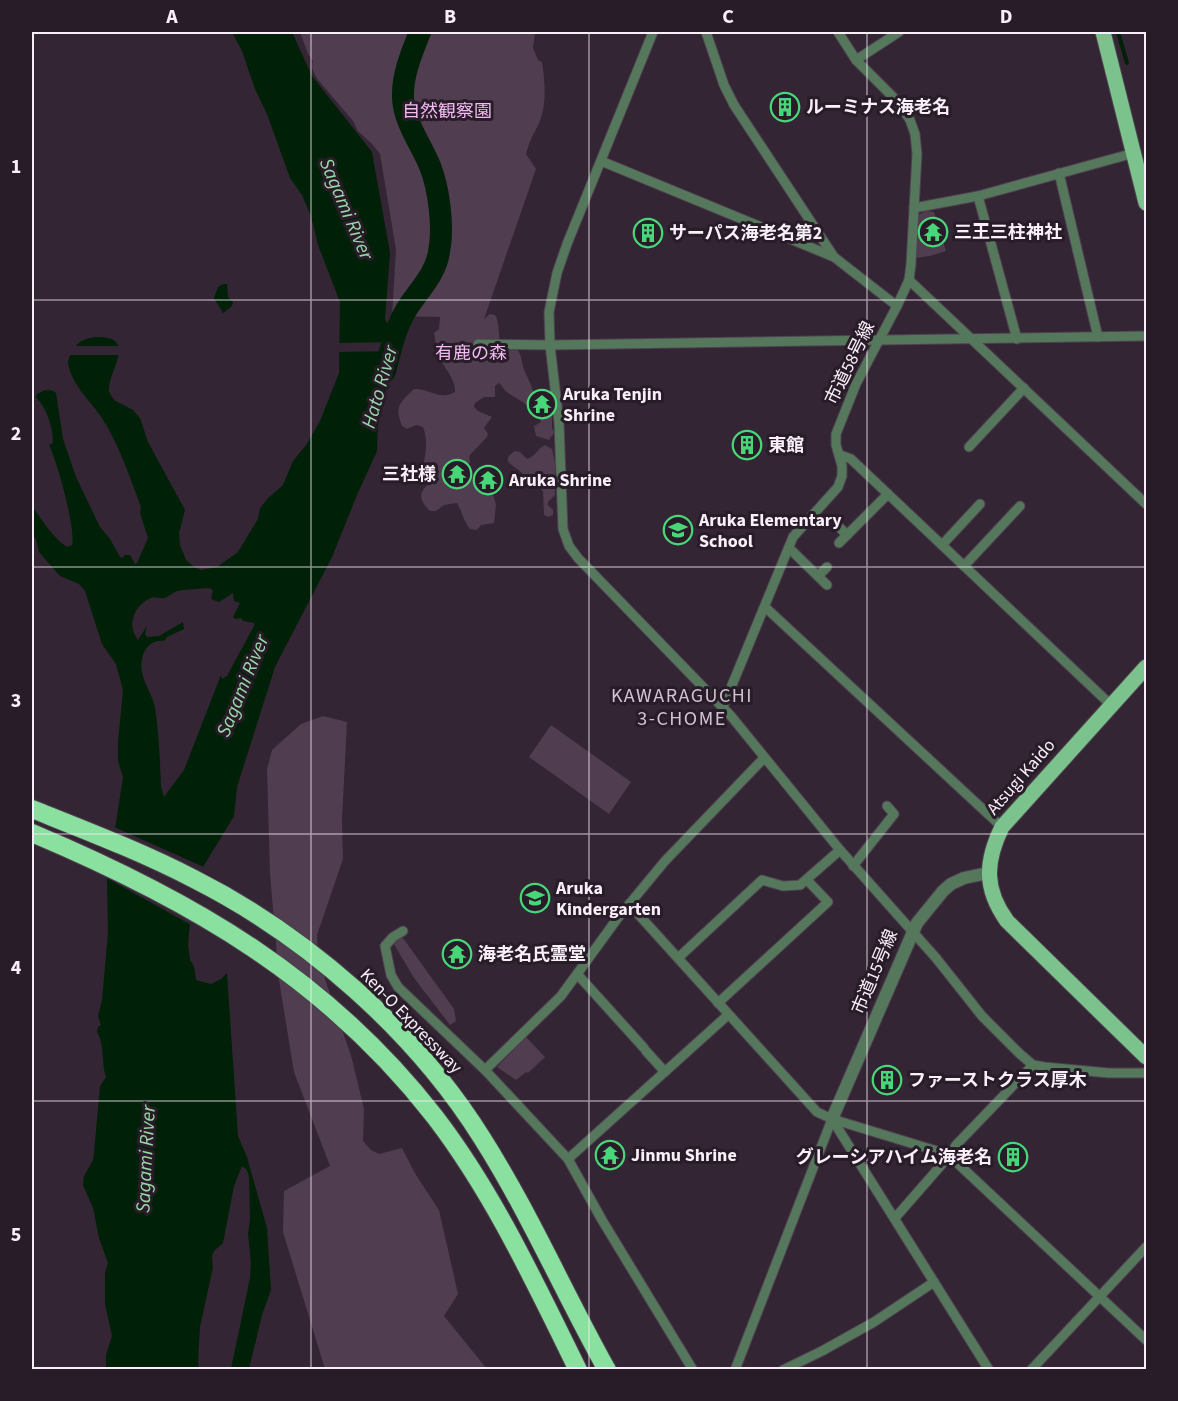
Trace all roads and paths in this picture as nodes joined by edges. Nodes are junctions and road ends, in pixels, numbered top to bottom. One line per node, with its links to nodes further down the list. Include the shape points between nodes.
1 (653, 32): 8 (street)
2 (706, 32): 13 (street, via 734,105)
3 (838, 32): 6 (street, 市道58号線)
4 (899, 32): 6 (street)
5 (1103, 32): 7 (main road)
6 (856, 60): 12 (street, 市道58号線, via 893,96 910,120 917,154)
7 (1134, 153): 9 (street); 11 (main road)
8 (601, 161): 13 (street); 22 (street, via 557,273 549,312)
9 (1059, 173): 10 (street); 17 (street)
10 (978, 196): 12 (street); 19 (street)
11 (1146, 202)
12 (914, 208): 14 (street, 市道58号線)
13 (834, 257): 15 (street)
14 (909, 280): 15 (street, 市道58号線); 18 (street)
15 (897, 306): 20 (street, 市道58号線)
16 (1146, 336): 17 (street)
17 (1098, 337): 19 (street)
18 (972, 339): 19 (street); 20 (street); 23 (street)
19 (1017, 339)
20 (878, 341): 22 (street); 25 (street, 市道58号線, via 836,434)
21 (478, 344): 22 (street)
22 (550, 345): 42 (street, via 566,538 578,558)
23 (1024, 388): 24 (street); 28 (street)
24 (969, 447)
25 (840, 455): 26 (street, via 851,459); 34 (street, 市道58号線, via 842,476 838,487 793,537)
26 (888, 494): 31 (street); 33 (street)
27 (980, 504): 33 (street)
28 (1146, 504)
29 (1020, 506): 35 (street)
30 (838, 526): 31 (street)
31 (847, 535): 32 (street)
32 (839, 543)
33 (942, 545): 35 (street)
34 (789, 548): 37 (street); 39 (street, 市道58号線)
35 (964, 566): 41 (street)
36 (826, 567): 37 (street)
37 (818, 576): 38 (street)
38 (827, 585)
39 (765, 607): 42 (street, 市道58号線); 48 (street)
40 (1146, 667): 41 (main road, Atsugi Kaido)
41 (1112, 705): 48 (main road, Atsugi Kaido)
42 (723, 707): 43 (street)
43 (764, 758): 50 (street); 54 (street)
44 (886, 806): 46 (street)
45 (32, 809): 75 (highway, Ken-O Expressway, via 148,856 238,904 310,953 379,1012 435,1073 481,1136)
46 (894, 814): 47 (street); 51 (street)
47 (903, 822)
48 (1002, 827): 52 (main road, Atsugi Kaido, via 991,852)
49 (32, 833): 74 (highway, via 165,894 246,942 316,994 375,1049 436,1119 487,1196)
50 (840, 850): 51 (street); 53 (street)
51 (853, 866): 56 (street)
52 (988, 873): 56 (street, 市道15号線, via 951,884); 61 (main road, Atsugi Kaido, via 993,897 1007,921)
53 (807, 880): 57 (street, via 800,885 783,886 762,880); 59 (street, via 828,902)
54 (629, 904): 57 (street); 58 (street)
55 (403, 931): 63 (street, via 385,946 391,975 398,987)
56 (912, 933): 62 (street, via 982,1016); 66 (street, 市道15号線)
57 (678, 958): 59 (street)
58 (578, 975): 63 (street); 64 (street)
59 (718, 1003): 60 (street)
60 (728, 1015): 64 (street); 66 (street, via 808,1104)
61 (1146, 1057)
62 (1033, 1065): 65 (street); 67 (street)
63 (485, 1070): 68 (street)
64 (665, 1072): 68 (street)
65 (1146, 1073)
66 (832, 1119): 67 (street); 69 (street); 77 (street)
67 (950, 1155): 69 (street); 72 (street)
68 (568, 1159): 76 (street)
69 (895, 1218): 71 (street)
70 (1146, 1247): 72 (street)
71 (934, 1282): 78 (street, via 865,1327); 79 (street)
72 (1100, 1297): 73 (street); 80 (street)
73 (1146, 1340)
74 (578, 1370)
75 (607, 1370)
76 (693, 1370)
77 (735, 1370)
78 (783, 1370)
79 (989, 1370)
80 (1031, 1370)

